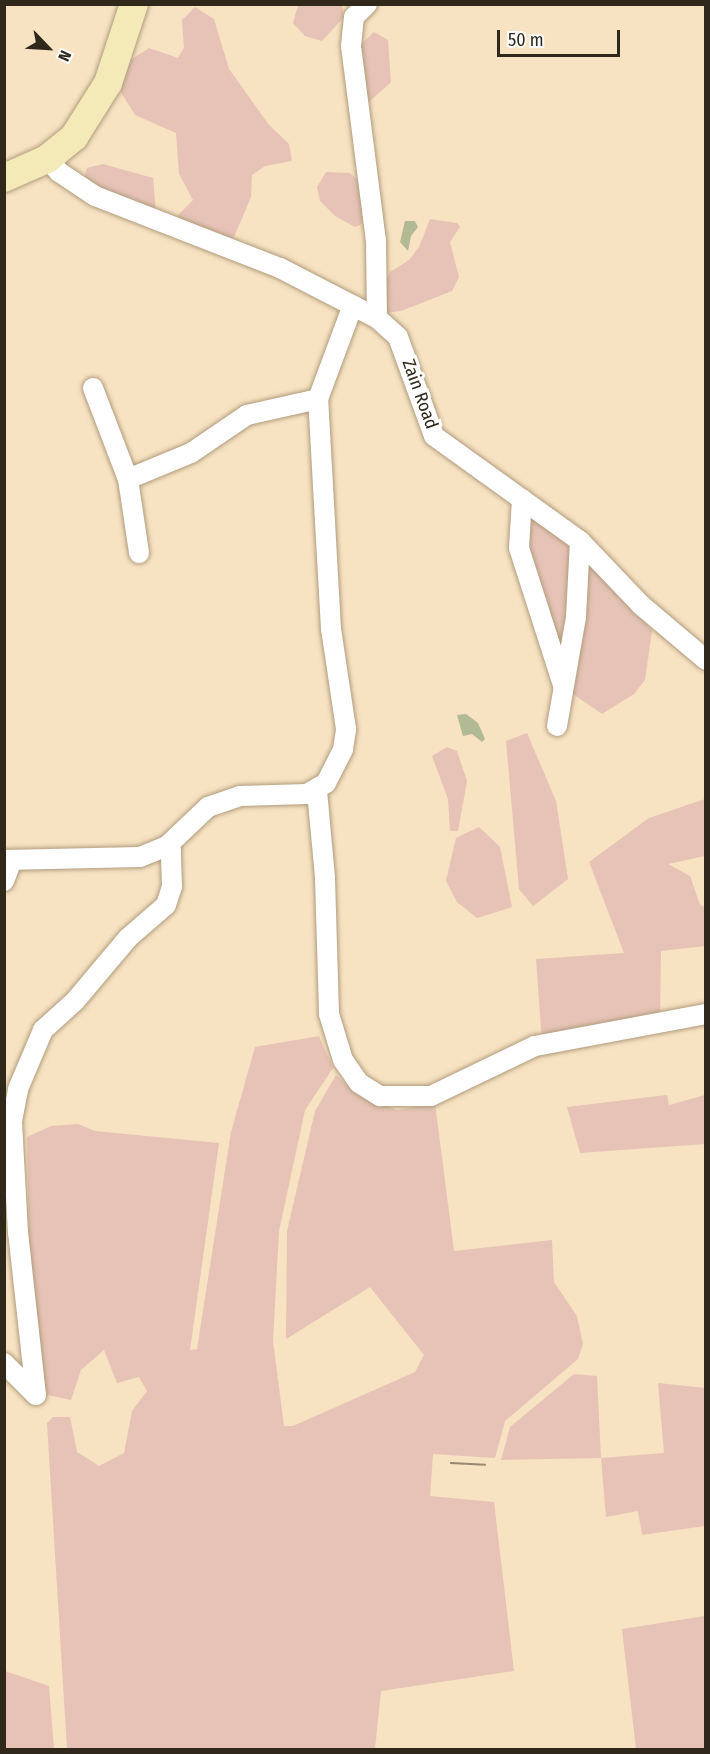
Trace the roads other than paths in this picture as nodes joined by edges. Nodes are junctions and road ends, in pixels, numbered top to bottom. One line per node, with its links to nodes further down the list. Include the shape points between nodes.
1 (134, 4): 3 (main road, via 108,83 74,137)
2 (367, 4): 6 (street, via 354,17 351,46 376,240)
3 (47, 159): 4 (main road); 5 (street, Zain Road, via 95,196 280,268)
4 (4, 178)
5 (353, 305): 6 (street, Zain Road); 8 (street)
6 (377, 318): 10 (street, Zain Road, via 398,337 434,436)
7 (93, 388): 9 (street)
8 (318, 399): 9 (street, via 247,415 191,453); 16 (street, via 331,629 346,729 334,770)
9 (128, 479): 12 (street)
10 (522, 499): 11 (street, Zain Road); 14 (street, via 519,548)
11 (580, 541): 13 (street, Zain Road, via 641,605); 14 (street, via 576,617)
12 (139, 554)
13 (705, 660)
14 (563, 685): 15 (street)
15 (557, 726)
16 (317, 791): 17 (street, via 286,797 240,795 197,814); 20 (street, via 325,879 329,1014 343,1060 359,1083 380,1096 431,1096 535,1046)
17 (167, 846): 18 (street, via 140,857); 21 (street, via 171,850 172,886 166,905 128,938 75,1001 43,1030 18,1089 12,1121 18,1233 36,1395)
18 (8, 860): 19 (street)
19 (4, 881)
20 (705, 1014)
21 (4, 1363)

